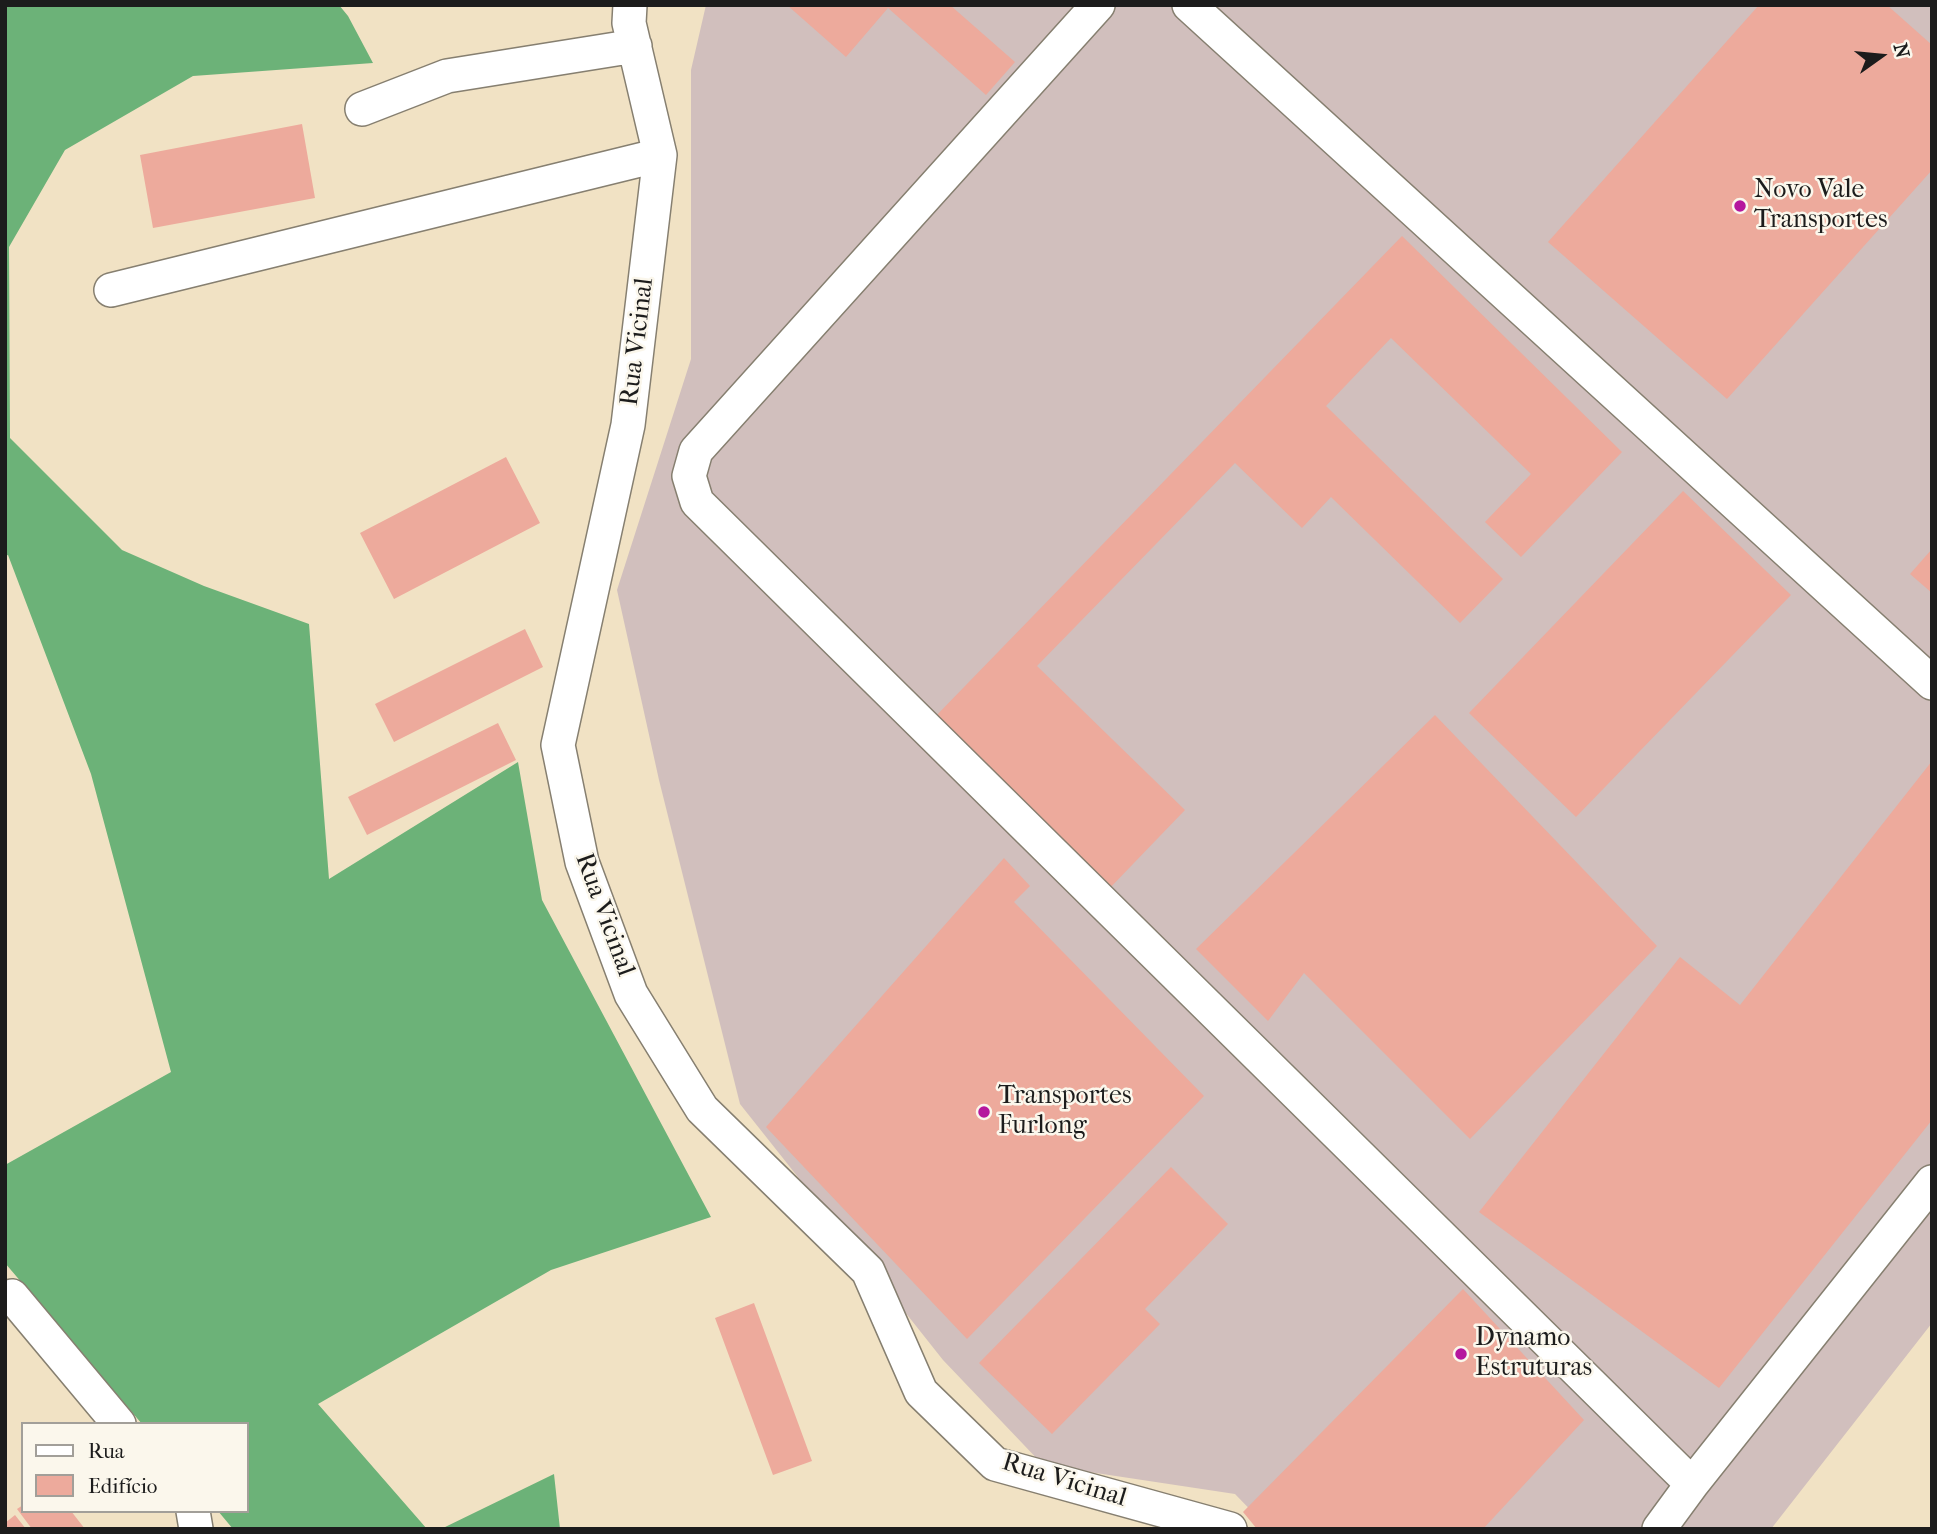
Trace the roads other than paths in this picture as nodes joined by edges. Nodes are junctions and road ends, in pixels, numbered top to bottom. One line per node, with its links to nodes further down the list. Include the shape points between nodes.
1 (631, 5): 4 (street, Rua Vicinal, via 629,23)
2 (1098, 5): 12 (street, via 696,451 689,476 697,502)
3 (1189, 5): 8 (street)
4 (635, 46): 5 (street, via 447,76); 6 (street, Rua Vicinal)
5 (362, 109)
6 (660, 155): 7 (street); 13 (street, Rua Vicinal, via 628,425 558,745 582,862 631,994 702,1109 868,1271 921,1392 995,1464)
7 (111, 290)
8 (1932, 683)
9 (1932, 1181): 12 (street)
10 (12, 1296): 11 (street)
11 (118, 1422)
12 (1692, 1484): 14 (street)
13 (1230, 1529)
14 (1659, 1529)

